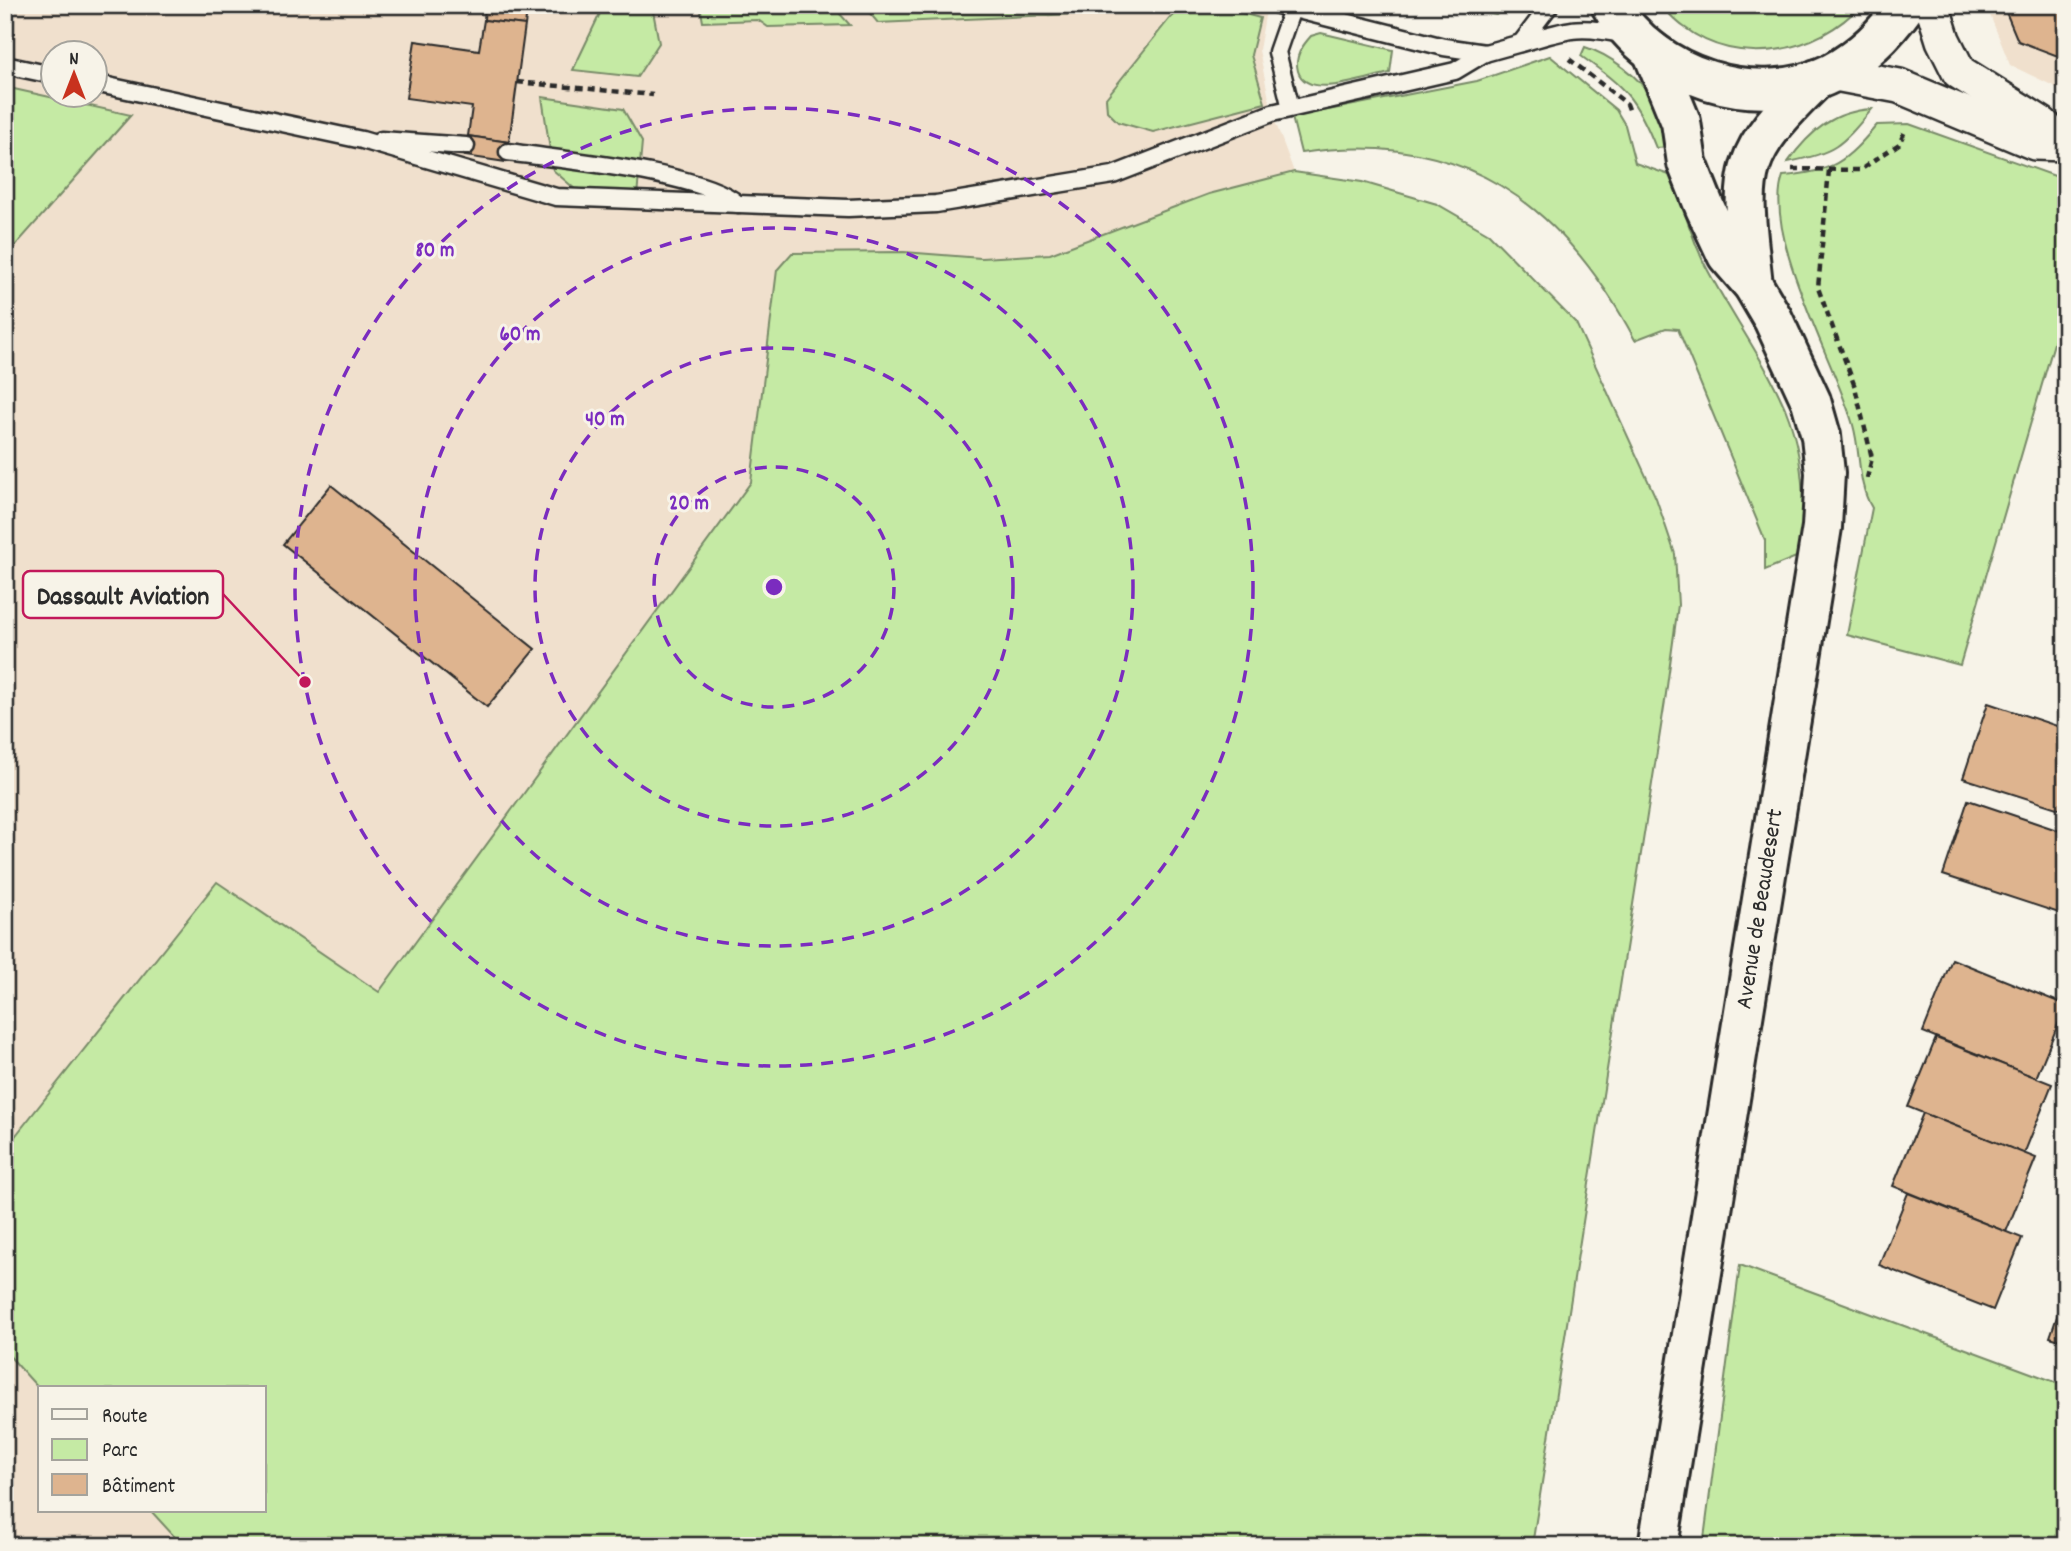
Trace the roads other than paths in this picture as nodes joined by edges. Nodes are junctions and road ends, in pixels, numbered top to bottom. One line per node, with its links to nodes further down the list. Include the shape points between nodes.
1 (1549, 5): 6 (lane)
2 (1611, 5): 7 (main road)
3 (1906, 5): 11 (main road, via 1861,55)
4 (1932, 5): 15 (street, via 1942,40 1959,72 2042,124)
5 (1285, 7): 8 (lane); 13 (lane, via 1277,52)
6 (1521, 43): 7 (lane, via 1563,29 1592,27); 8 (lane)
7 (1644, 45): 11 (main road, via 1689,74 1731,87 1774,88); 19 (main road, via 1681,122 1687,163 1727,255)
8 (1485, 53): 13 (lane, via 1455,71)
9 (5, 65): 10 (lane)
10 (38, 72)
11 (1824, 76): 15 (street, via 1899,86 2035,143); 19 (main road, via 1763,135 1750,160 1744,206)
12 (108, 86): 14 (lane)
13 (1291, 108): 18 (lane, via 1113,175 936,204 807,208)
14 (362, 140): 16 (lane); 18 (lane, via 556,197)
15 (2063, 143)
16 (466, 146)
17 (508, 152): 18 (lane, via 658,175 725,193)
18 (738, 204)
19 (1753, 285): 20 (main road, Avenue de Beaudesert, via 1811,401 1821,436 1825,473 1822,527)
20 (1658, 1546)

